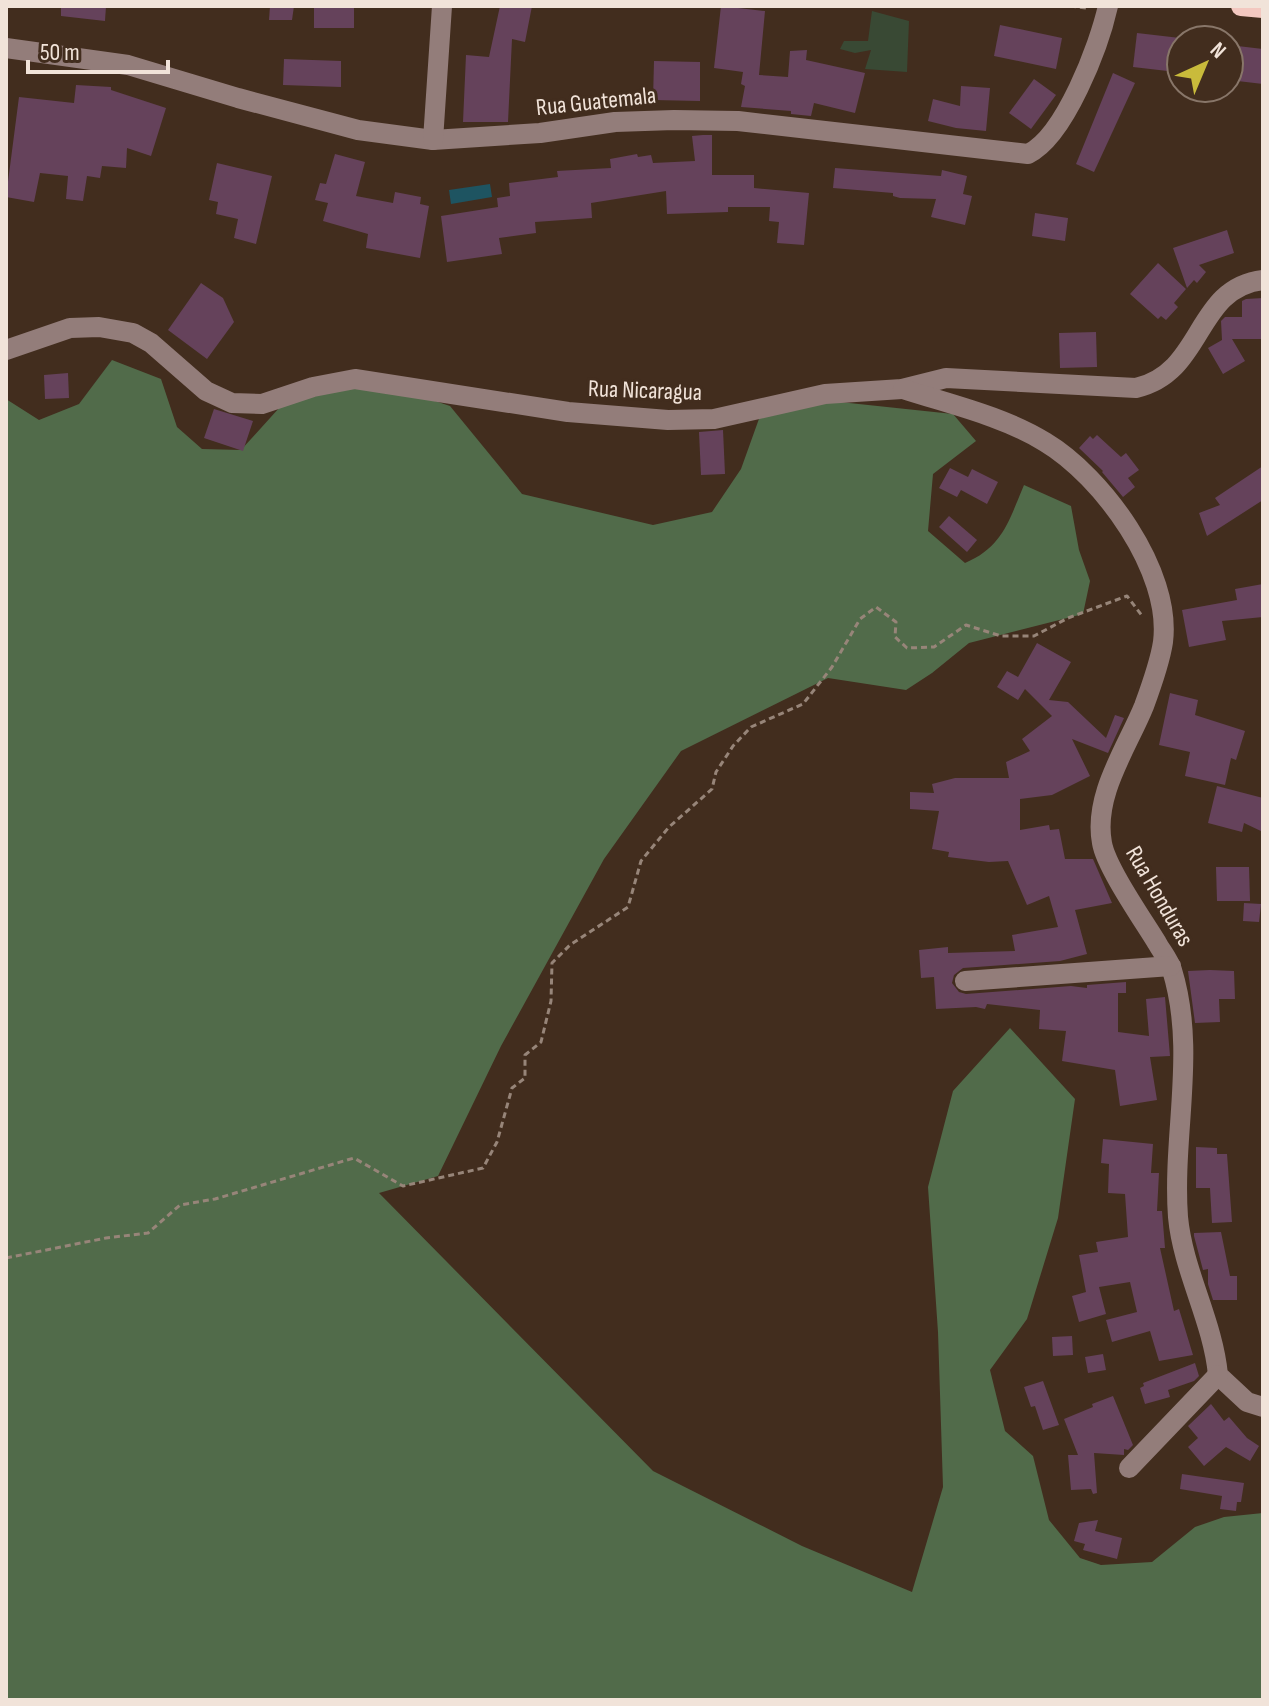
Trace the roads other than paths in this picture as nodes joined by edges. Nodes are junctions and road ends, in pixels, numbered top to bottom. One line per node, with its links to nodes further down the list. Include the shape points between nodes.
1 (442, 6): 6 (street)
2 (1108, 6): 6 (street, Rua Guatemala, via 1070,108 1040,148 1028,154 738,121 615,122)
3 (1241, 6): 4 (main road)
4 (1263, 8)
5 (6, 48): 6 (street, Rua Guatemala, via 128,65 358,130)
6 (433, 140)
7 (1263, 280): 9 (street, Rua Nicaragua, via 1232,289 1167,376 1152,384 1136,388 946,378)
8 (6, 350): 9 (street, Rua Nicaragua, via 70,328 133,333 206,391 232,403 262,404 355,379 568,412 668,420 714,419 825,394)
9 (902, 389): 10 (street, Rua Honduras, via 1002,423 1067,456 1130,528 1152,573 1163,642 1144,704 1107,787 1100,821 1102,845 1114,872)
10 (1171, 966): 11 (street); 12 (street, Rua Honduras, via 1185,1056 1178,1218)
11 (965, 981)
12 (1218, 1375): 13 (street, via 1247,1402); 14 (street)
13 (1263, 1407)
14 (1129, 1468)

